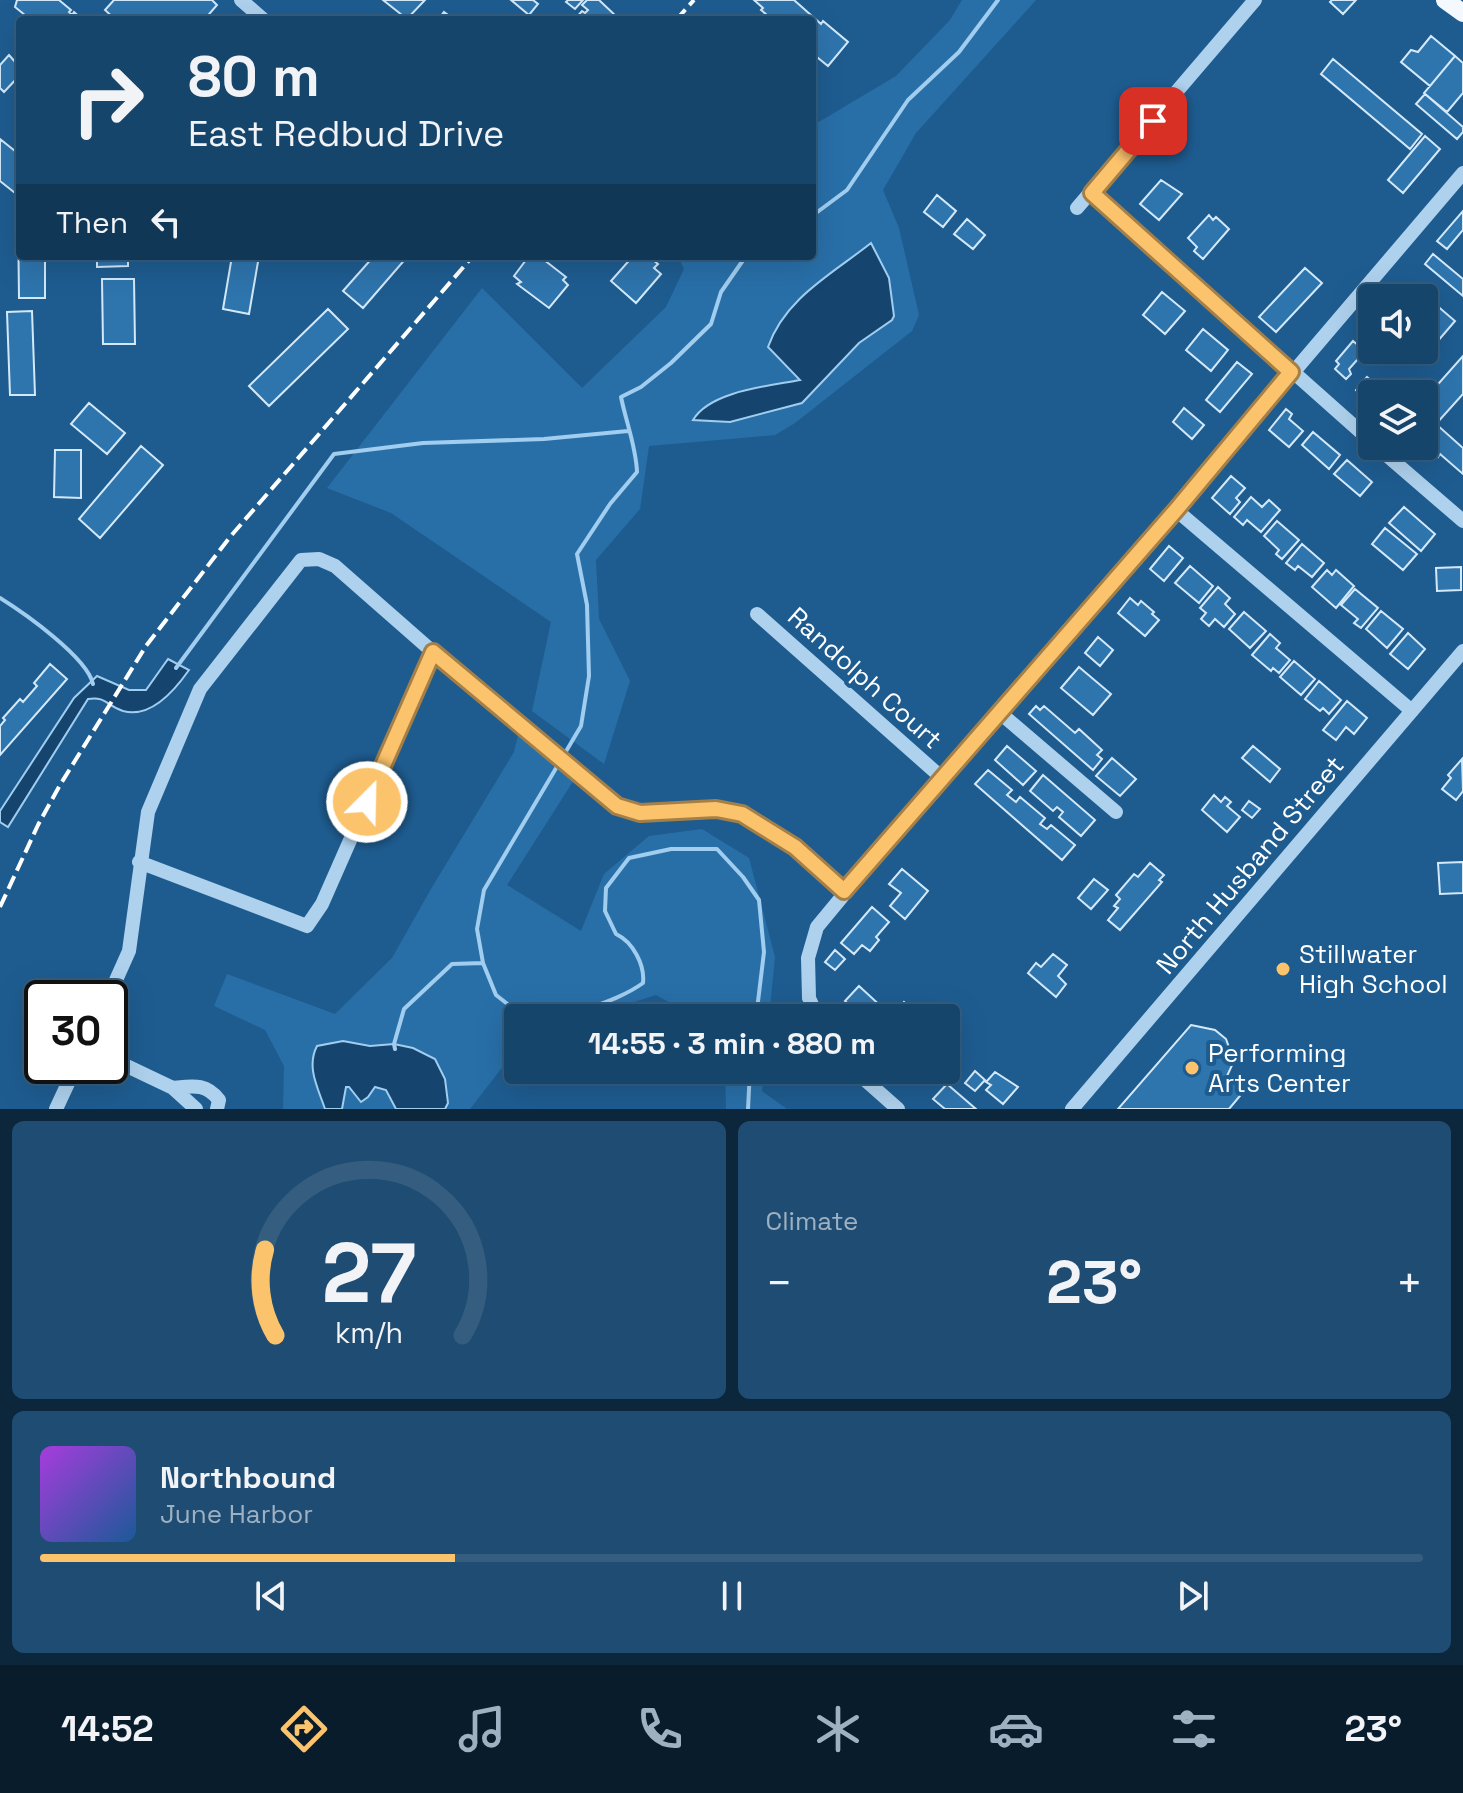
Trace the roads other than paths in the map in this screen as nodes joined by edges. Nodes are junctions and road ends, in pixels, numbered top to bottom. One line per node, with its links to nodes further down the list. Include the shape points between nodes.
1 (241, 0): 3 (street)
2 (1255, 0): 5 (street)
3 (259, 16)
4 (1463, 173): 7 (street)
5 (1092, 193): 6 (street); 7 (street)
6 (1077, 208)
7 (1291, 372): 8 (street); 10 (street)
8 (1358, 430)
9 (1392, 460): 11 (street)
10 (1176, 510): 15 (street); 16 (street)
11 (1463, 521)
12 (757, 614): 17 (street, Randolph Court)
13 (1463, 651): 15 (street, North Husband Street)
14 (433, 652): 19 (street, via 322,904 307,926); 19 (street, via 335,566 319,559 301,560 200,689 148,812); 20 (street, via 617,806 640,813 716,809 742,814 795,847)
15 (1412, 711): 31 (street, North Husband Street)
16 (999, 712): 17 (street); 18 (street)
17 (941, 777): 20 (street)
18 (1116, 812)
19 (139, 862): 21 (street, via 129,951)
20 (844, 891): 22 (street, via 817,927 808,958)
21 (116, 980)
22 (812, 1004)
23 (128, 1067): 26 (street)
24 (68, 1084): 27 (street)
25 (870, 1084): 30 (street)
26 (173, 1088): 28 (street); 29 (street, via 206,1087 219,1100)
27 (56, 1109)
28 (196, 1109)
29 (217, 1109)
30 (898, 1109)
31 (1072, 1109)

